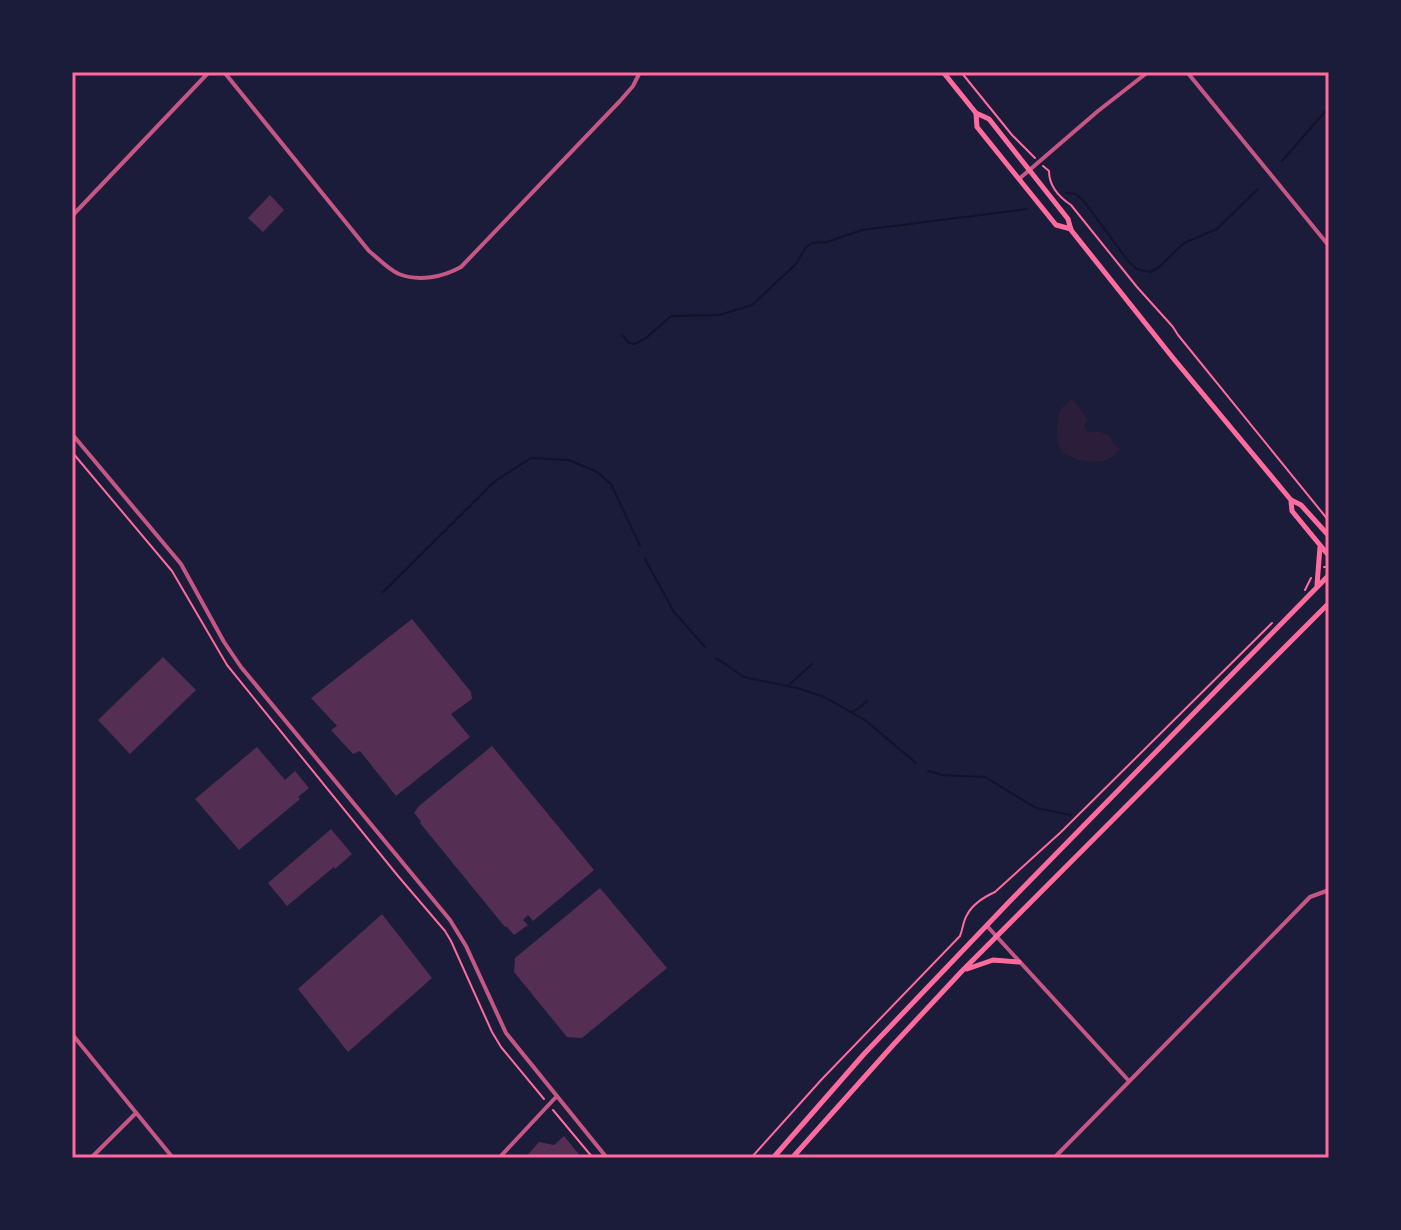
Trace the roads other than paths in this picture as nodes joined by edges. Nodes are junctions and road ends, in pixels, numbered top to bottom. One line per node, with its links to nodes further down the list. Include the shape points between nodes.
1 (209, 72): 10 (street)
2 (224, 72): 3 (street, via 369,251 398,273 416,277 448,274 461,267 620,101)
3 (640, 72)
4 (943, 72): 7 (main road)
5 (1148, 72): 8 (street)
6 (1187, 72): 12 (street)
7 (976, 113): 8 (main road, via 989,119); 9 (main road, via 977,127)
8 (1030, 170): 9 (street); 11 (main road)
9 (1019, 179): 11 (main road, via 1056,225)
10 (72, 216)
11 (1071, 230): 14 (main road)
12 (1329, 246)
13 (72, 434): 30 (street, via 181,564 241,667 459,933 506,1033)
14 (1291, 500): 15 (main road); 18 (main road, via 1292,511)
15 (1321, 526): 16 (main road); 17 (main road)
16 (1329, 529)
17 (1329, 536)
18 (1320, 546): 19 (main road); 21 (main road)
19 (1329, 556)
20 (1329, 575): 21 (main road)
21 (1317, 587): 24 (main road)
22 (1329, 606): 25 (main road)
23 (1329, 890): 29 (street, via 1310,897)
24 (987, 926): 25 (street); 36 (main road)
25 (997, 938): 26 (street); 27 (main road)
26 (1019, 962): 27 (main road, via 993,960); 29 (street)
27 (962, 971): 37 (main road)
28 (72, 1034): 31 (street)
29 (1129, 1081): 38 (street)
30 (556, 1097): 34 (street); 35 (street)
31 (136, 1113): 32 (street); 33 (street)
32 (91, 1158)
33 (173, 1158)
34 (499, 1158)
35 (607, 1158)
36 (773, 1158)
37 (792, 1158)
38 (1054, 1158)

